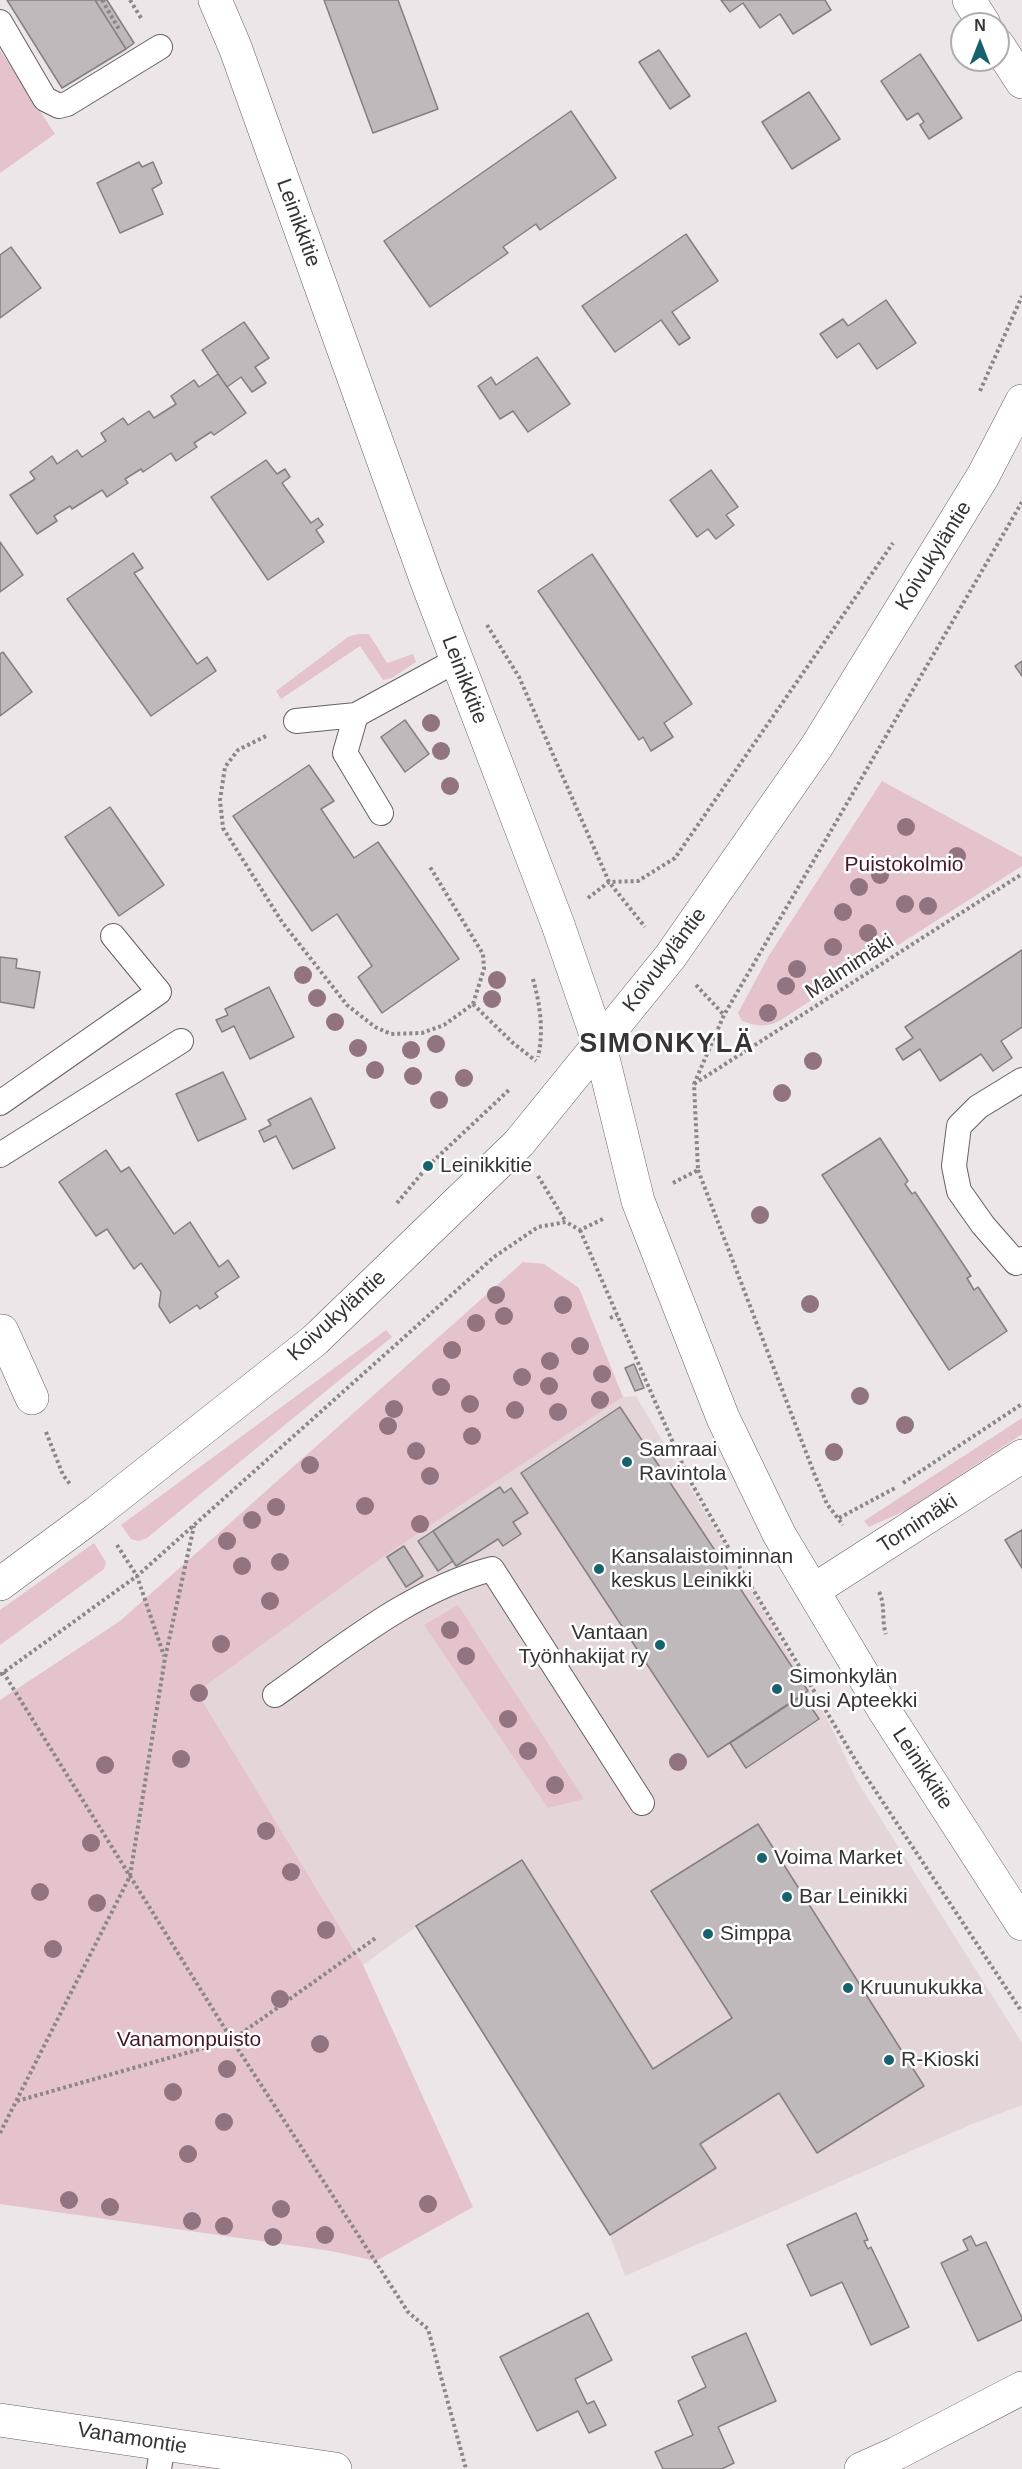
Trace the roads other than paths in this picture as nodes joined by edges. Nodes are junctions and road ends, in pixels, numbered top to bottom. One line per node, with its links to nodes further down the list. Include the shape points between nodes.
1 (215, 0): 7 (main road, Leinikkitie)
2 (0, 22): 3 (lane, via 45,99 59,106)
3 (160, 47)
4 (1010, 64): 5 (main road)
5 (1022, 82)
6 (1021, 407): 13 (main road, Koivukyläntie, via 983,476 817,746 669,957)
7 (457, 660): 8 (lane); 13 (main road, Leinikkitie)
8 (356, 715): 9 (lane); 10 (lane, via 345,753)
9 (296, 721)
10 (381, 813)
11 (113, 936): 15 (lane, via 159,992)
12 (180, 1041): 16 (lane)
13 (600, 1046): 21 (main road, Koivukyläntie, via 519,1143 315,1340); 22 (main road, Leinikkitie, via 638,1201 693,1342 723,1418 779,1534)
14 (1022, 1080): 17 (lane, via 978,1107 959,1126 954,1166 958,1191)
15 (0, 1103)
16 (0, 1155)
17 (1020, 1267)
18 (1, 1330): 19 (main road)
19 (32, 1398)
20 (1022, 1456): 22 (main road, Tornimäki)
21 (0, 1584)
22 (813, 1590): 25 (main road, Leinikkitie, via 884,1710)
23 (275, 1695): 24 (lane, via 384,1619 462,1577 492,1569)
24 (642, 1803)
25 (1022, 1924)
26 (1022, 2388): 30 (main road)
27 (0, 2420): 28 (main road, Vanamontie)
28 (161, 2457): 29 (main road, Vanamontie)
29 (335, 2469)
30 (861, 2469)

